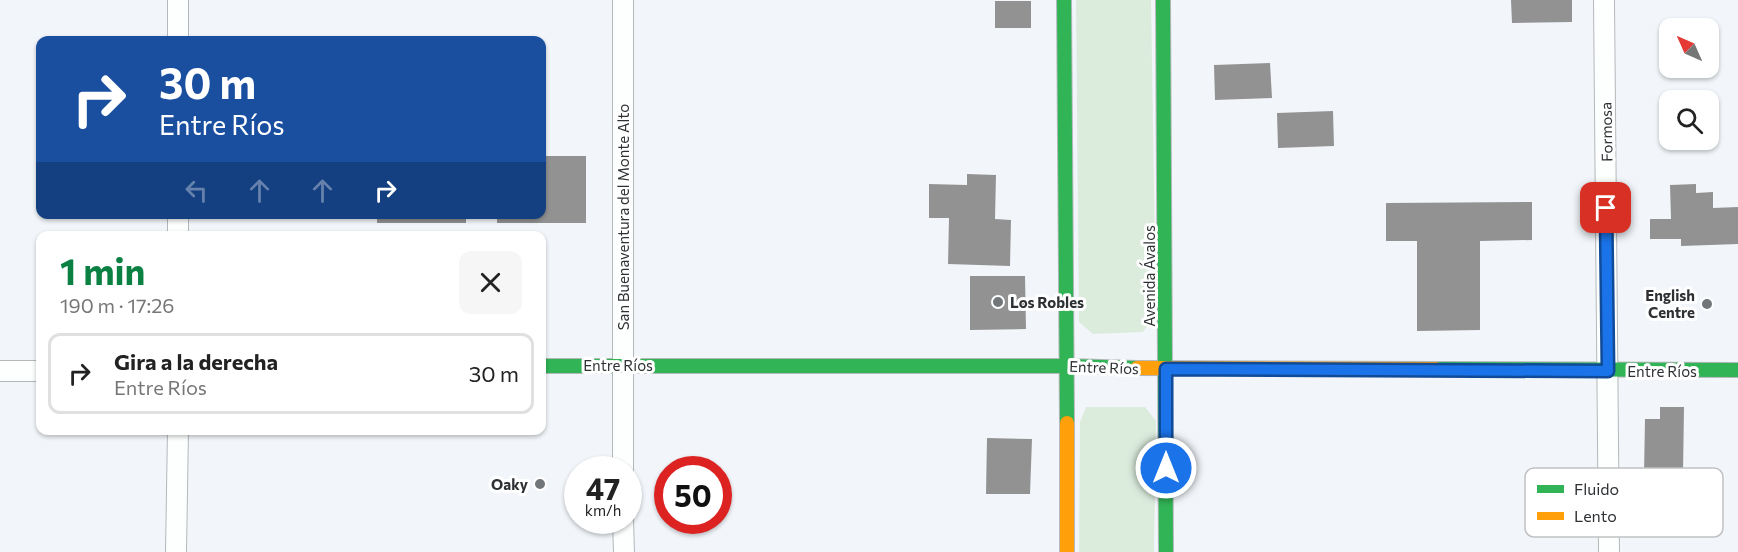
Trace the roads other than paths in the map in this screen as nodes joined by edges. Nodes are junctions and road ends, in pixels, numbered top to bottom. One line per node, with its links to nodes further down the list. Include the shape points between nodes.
1 (178, 0): 6 (street)
2 (623, 0): 7 (street, San Buenaventura del Monte Alto)
3 (1064, 0): 9 (street)
4 (1163, 0): 10 (street, Avenida Ávalos)
5 (1604, 0): 14 (street, Formosa)
6 (178, 36)
7 (623, 364): 8 (street, Entre Ríos); 9 (street, Entre Ríos); 16 (street, San Buenaventura del Monte Alto)
8 (546, 366)
9 (1067, 366): 10 (street, Entre Ríos); 22 (street)
10 (1166, 369): 14 (street, Entre Ríos); 23 (street, Avenida Ávalos)
11 (1738, 370): 14 (street, Entre Ríos)
12 (0, 371): 13 (street)
13 (36, 371)
14 (1608, 371): 17 (street, Formosa)
15 (178, 435): 20 (street)
16 (623, 456)
17 (1609, 468)
18 (624, 534): 21 (street)
19 (1609, 537): 24 (street, Formosa)
20 (177, 552)
21 (624, 552)
22 (1067, 552)
23 (1166, 552)
24 (1609, 552)

